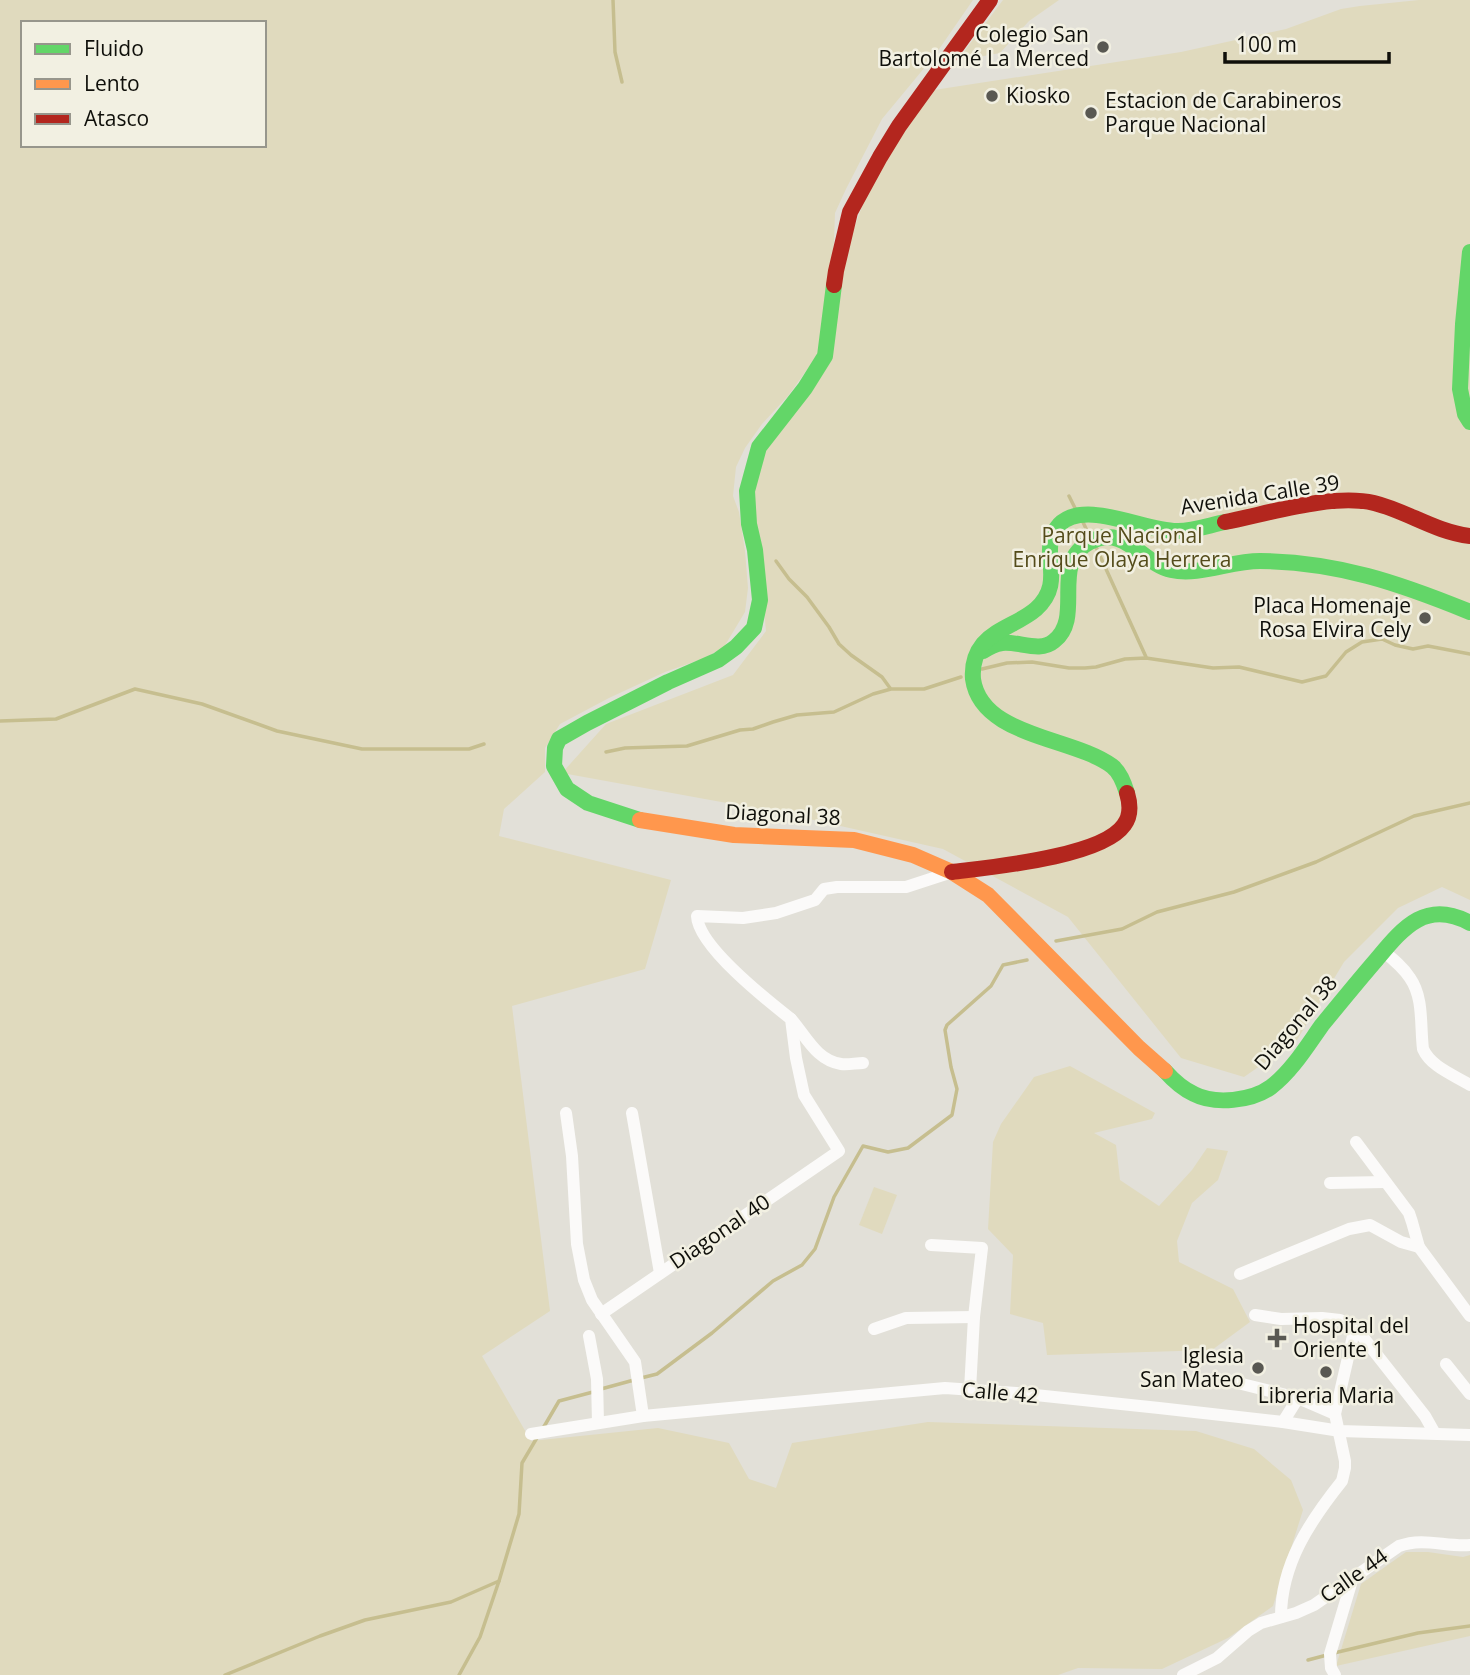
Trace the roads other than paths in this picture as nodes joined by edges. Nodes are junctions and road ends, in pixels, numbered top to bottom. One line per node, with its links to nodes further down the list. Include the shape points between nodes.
1 (990, 0): 7 (main road, Diagonal 38, via 899,126 850,212 836,271 825,356 759,447 747,491 760,600 754,628 736,647 705,667 559,739 554,757 567,789 588,803 647,822 734,835 854,841 912,855)
2 (1470, 252): 3 (main road, via 1460,389)
3 (1470, 422)
4 (1470, 536): 6 (main road, Avenida Calle 39, via 1367,501 1330,501 1178,531 1078,515 1062,523 1052,537 1051,585 1046,599 1035,611 989,638)
5 (1470, 612): 6 (main road, via 1384,580 1300,562 1234,562 1173,570 1156,565 1133,546 1105,538 1091,541 1074,556 1067,619 1059,638 1040,647 1002,643)
6 (975, 658): 7 (main road, via 972,669 978,698 1007,722 1114,766 1129,795 1129,814 1110,838 1092,845 1031,861)
7 (951, 872): 9 (main road, Diagonal 38, via 1001,908 1175,1082 1212,1099 1256,1096 1271,1087); 10 (street, via 906,887 824,889 815,900 776,913 743,918 697,916 712,948)
8 (1470, 923): 9 (main road, Diagonal 38, via 1447,914 1431,915 1402,930)
9 (1383, 951): 12 (street, via 1416,988 1425,1055)
10 (791, 1019): 11 (street, via 818,1054 842,1064); 20 (street, Diagonal 40, via 804,1095 839,1151)
11 (863, 1063)
12 (1470, 1085)
13 (566, 1113): 22 (street, via 577,1244 584,1280)
14 (632, 1113): 20 (street)
15 (1356, 1142): 16 (street)
16 (1385, 1182): 17 (street); 19 (street, via 1409,1213)
17 (1330, 1183)
18 (931, 1245): 25 (street, via 982,1248)
19 (1419, 1247): 21 (street, via 1364,1225); 24 (street)
20 (660, 1273): 22 (street, Diagonal 40)
21 (1240, 1275)
22 (601, 1314): 35 (street, via 635,1362)
23 (1255, 1315): 26 (street, via 1340,1320)
24 (1470, 1316)
25 (974, 1317): 27 (street, via 906,1318); 31 (street)
26 (1355, 1327): 34 (street); 39 (street)
27 (874, 1329)
28 (589, 1336): 37 (street, via 597,1379)
29 (1446, 1364): 32 (street)
30 (1230, 1381): 33 (street)
31 (971, 1390): 35 (street, Calle 42, via 927,1388); 36 (street, Calle 42)
32 (1470, 1394)
33 (1298, 1398): 34 (street); 36 (street)
34 (1335, 1414): 38 (street)
35 (643, 1416): 37 (street, Calle 42)
36 (1283, 1422): 38 (street, Calle 42)
37 (598, 1423): 40 (street, Calle 42)
38 (1339, 1430): 39 (street, Calle 42); 44 (street, via 1344,1475 1295,1553)
39 (1434, 1433): 41 (street, Calle 42)
40 (531, 1434)
41 (1470, 1435)
42 (1470, 1545): 43 (street, Calle 44, via 1411,1541)
43 (1353, 1577): 44 (street, Calle 44, via 1314,1605); 46 (street, via 1330,1654)
44 (1281, 1617): 45 (street, Calle 44, via 1261,1623 1217,1658)
45 (1183, 1675)
46 (1335, 1675)

